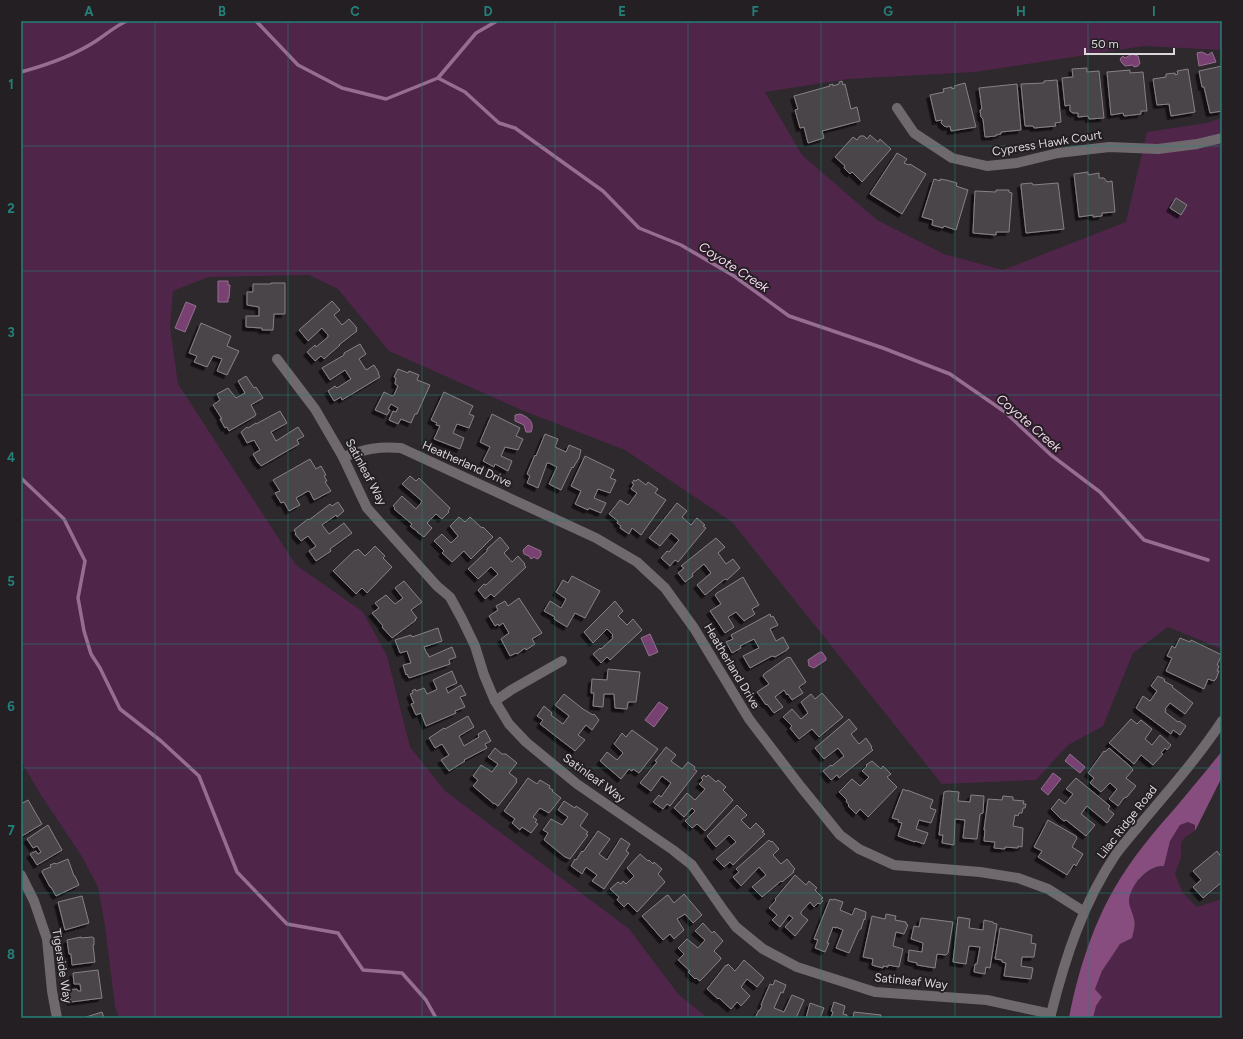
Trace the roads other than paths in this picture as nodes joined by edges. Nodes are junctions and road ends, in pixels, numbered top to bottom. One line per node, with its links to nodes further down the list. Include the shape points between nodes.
1 (897, 108): 2 (street, Cypress Hawk Court, via 914,133 952,158 987,166 1065,152 1109,147 1158,149)
2 (1222, 138)
3 (277, 359): 4 (street, Satinleaf Way, via 315,409)
4 (343, 457): 6 (street, Satinleaf Way, via 367,508 437,586 450,597 475,646); 9 (street, Heatherland Drive, via 367,449 402,448 596,538 637,562 665,588 694,628 749,719 800,787 840,834 859,849 894,865 980,872 1018,878 1048,889)
5 (562, 661): 6 (street)
6 (495, 701): 10 (street, Satinleaf Way, via 508,724 526,742 577,784 692,865 736,927 763,949 797,967 875,992 987,1000)
7 (1222, 721): 9 (street, Lilac Ridge Road, via 1117,854)
8 (21, 875): 11 (street, Tigerside Way, via 34,901 47,939)
9 (1083, 911): 10 (street, Lilac Ridge Road, via 1061,975)
10 (1051, 1016)
11 (57, 1018)

